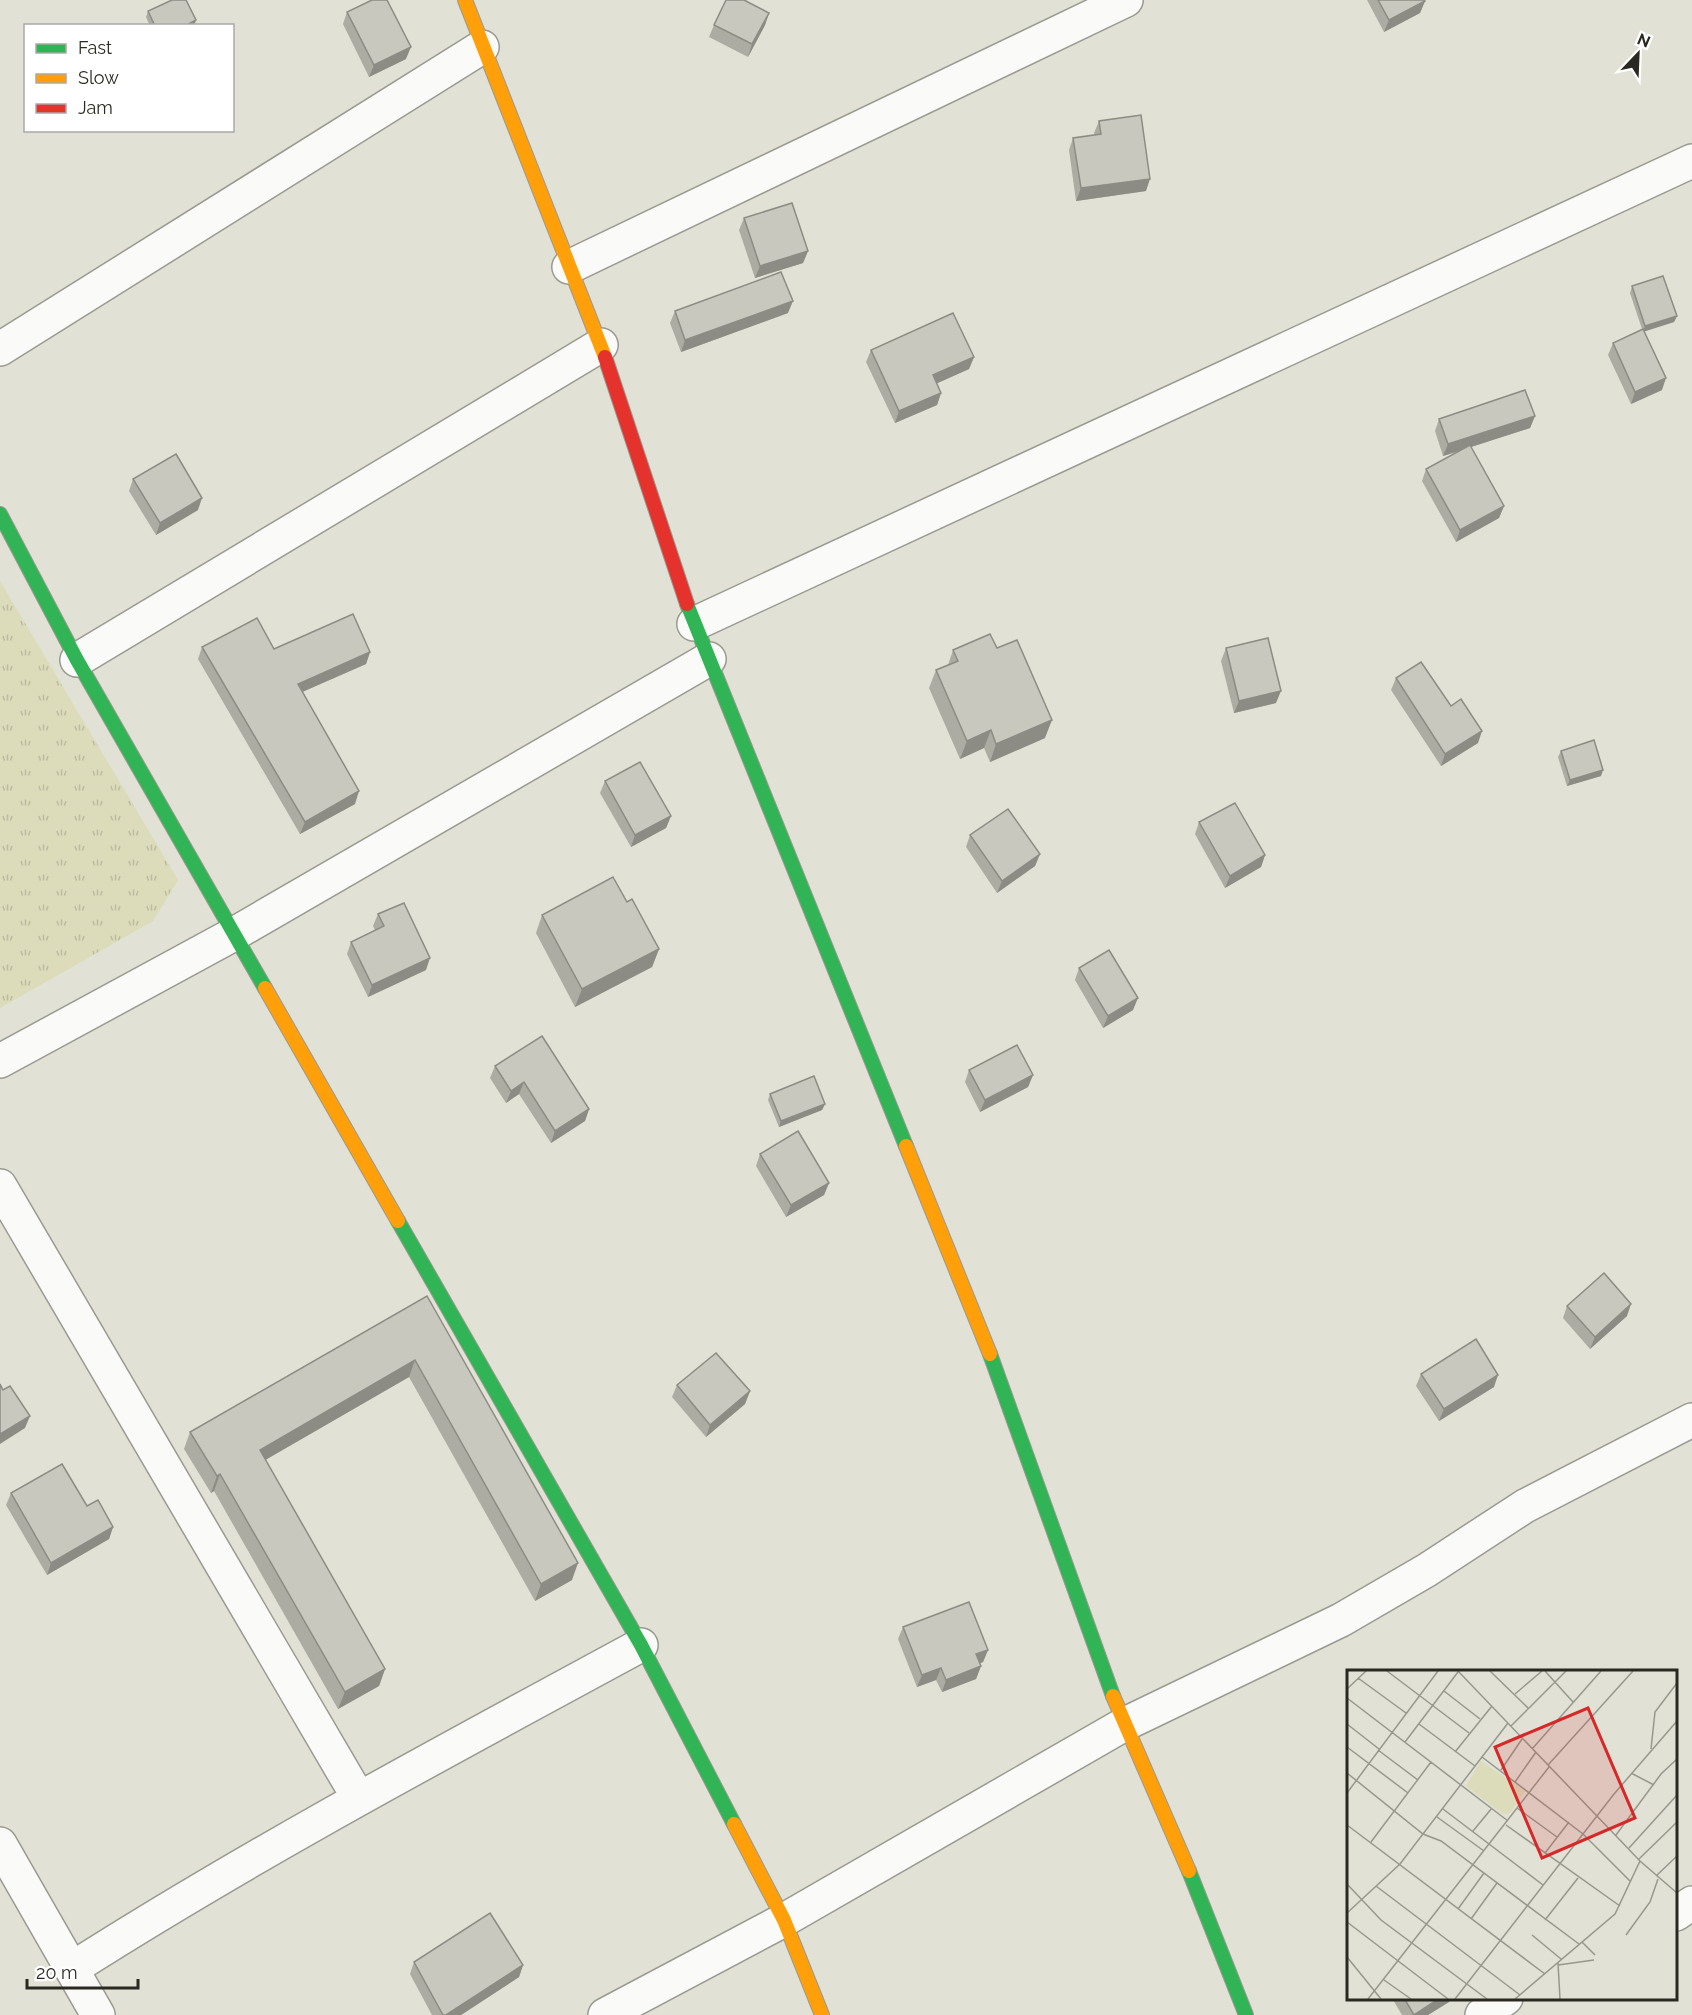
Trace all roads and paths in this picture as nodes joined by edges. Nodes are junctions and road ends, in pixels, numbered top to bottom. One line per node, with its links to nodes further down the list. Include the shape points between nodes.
1 (465, 0): 3 (street)
2 (1126, 0): 5 (street)
3 (482, 47): 5 (street); 7 (street)
4 (1692, 161): 9 (street)
5 (569, 267): 6 (street)
6 (601, 345): 9 (street); 11 (street)
7 (0, 349)
8 (0, 514): 11 (street)
9 (694, 624): 10 (street)
10 (709, 659): 12 (street); 17 (street, via 987,1345)
11 (77, 660): 12 (street)
12 (234, 934): 13 (street); 16 (street)
13 (0, 1061)
14 (0, 1186): 18 (street)
15 (1692, 1420): 17 (street, via 1525,1506 1341,1620)
16 (641, 1645): 18 (street); 22 (street)
17 (1123, 1725): 22 (street); 28 (street, via 1185,1861)
18 (358, 1797): 23 (street)
19 (0, 1844): 23 (street)
20 (1692, 1903): 21 (street)
21 (1677, 1913)
22 (784, 1920): 26 (street); 27 (street)
23 (74, 1968): 25 (street)
24 (1503, 2000): 29 (street)
25 (98, 2015)
26 (605, 2015)
27 (822, 2015)
28 (1246, 2015)
29 (1482, 2015)

